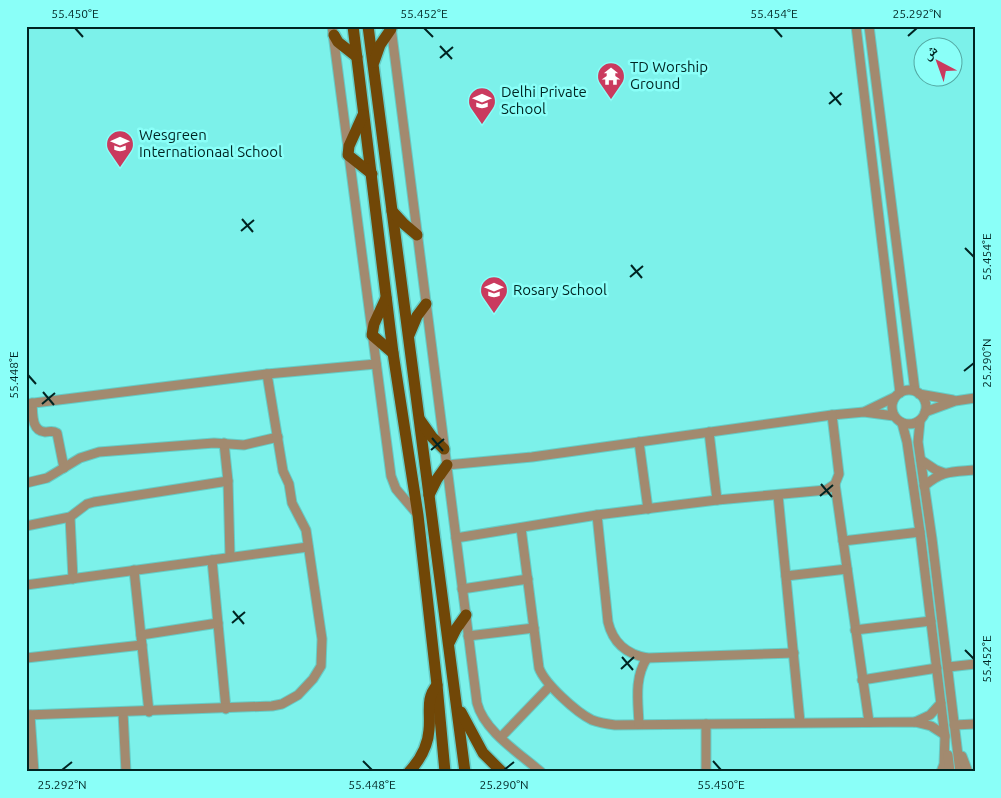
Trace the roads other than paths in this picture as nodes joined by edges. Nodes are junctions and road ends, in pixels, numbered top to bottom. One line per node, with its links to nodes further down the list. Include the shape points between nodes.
1 (353, 26): 7 (main road)
2 (368, 26): 8 (main road)
3 (856, 26): 22 (street)
4 (869, 26): 21 (street)
5 (391, 28): 8 (main road); 13 (street)
6 (333, 31): 7 (main road, via 338,42); 10 (street)
7 (357, 56): 9 (main road)
8 (373, 64): 12 (main road)
9 (364, 114): 10 (main road); 11 (main road)
10 (348, 155): 11 (main road); 16 (street)
11 (372, 174): 14 (main road)
12 (392, 211): 13 (main road); 17 (main road)
13 (417, 235): 15 (street)
14 (387, 297): 16 (main road); 18 (main road)
15 (426, 304): 17 (main road); 37 (street)
16 (372, 335): 18 (main road); 19 (street)
17 (408, 336): 30 (main road)
18 (393, 353): 51 (main road)
19 (376, 364): 20 (street); 51 (street, via 391,476 396,488)
20 (267, 374): 25 (street); 34 (street)
21 (917, 393): 22 (street, via 910,390); 24 (street); 27 (street, via 924,399)
22 (898, 394): 26 (street); 29 (street, via 892,406)
23 (975, 398): 24 (street)
24 (955, 401): 27 (street)
25 (29, 404): 40 (street, via 37,429 57,433)
26 (864, 412): 28 (street); 29 (street)
27 (926, 412): 31 (street)
28 (832, 415): 33 (street); 45 (street, via 839,468)
29 (894, 416): 32 (street)
30 (419, 417): 37 (main road); 47 (main road)
31 (920, 421): 32 (street, via 908,425); 38 (street)
32 (902, 423): 56 (street)
33 (709, 432): 35 (street); 49 (street)
34 (278, 437): 36 (street, via 244,445); 59 (street, via 292,503 306,530)
35 (639, 442): 39 (street); 50 (street)
36 (224, 443): 40 (street, via 99,452); 43 (street)
37 (444, 449): 39 (street)
38 (921, 460): 42 (street); 46 (street)
39 (447, 465): 47 (main road); 57 (street)
40 (64, 468): 44 (street, via 46,478)
41 (975, 470): 42 (street)
42 (944, 472): 46 (street)
43 (228, 481): 53 (street, via 90,503); 60 (street)
44 (26, 483)
45 (835, 484): 48 (street, via 820,492); 58 (street)
46 (924, 486): 82 (street)
47 (429, 494): 77 (main road)
48 (778, 495): 49 (street); 64 (street)
49 (718, 500): 50 (street)
50 (648, 509): 52 (street)
51 (418, 515): 85 (main road)
52 (597, 516): 55 (street); 80 (street, via 610,630 624,650)
53 (70, 517): 54 (street); 65 (street)
54 (26, 526)
55 (521, 528): 57 (street); 66 (street)
56 (920, 532): 58 (street); 70 (street)
57 (456, 538): 68 (street)
58 (843, 541): 62 (street)
59 (308, 547): 60 (street); 89 (street, via 322,639 321,666 313,679 290,700 272,706)
60 (230, 557): 61 (street)
61 (212, 560): 63 (street); 71 (street)
62 (847, 569): 64 (street); 73 (street)
63 (134, 570): 65 (street); 74 (street)
64 (786, 576): 78 (street)
65 (74, 578): 67 (street)
66 (528, 579): 68 (street); 72 (street)
67 (26, 585)
68 (462, 588): 69 (street)
69 (466, 615): 75 (street); 77 (main road)
70 (931, 621): 73 (street); 83 (street)
71 (218, 623): 74 (street); 89 (street)
72 (534, 628): 75 (street); 86 (street, via 539,668)
73 (856, 630): 84 (street)
74 (141, 635): 76 (street)
75 (468, 636): 102 (street, via 479,710 486,723)
76 (142, 645): 79 (street); 91 (street)
77 (449, 645): 88 (main road)
78 (794, 654): 80 (street); 93 (street)
79 (26, 658)
80 (647, 658): 96 (street, via 637,683)
81 (975, 664): 82 (street)
82 (948, 667): 99 (street)
83 (937, 668): 84 (street); 87 (street)
84 (862, 680): 94 (street)
85 (437, 685): 105 (main road, via 429,699 430,729 425,748); 106 (main road)
86 (550, 686): 96 (street, via 591,719 607,724); 102 (street)
87 (941, 703): 95 (street, via 930,715); 100 (street)
88 (457, 705): 107 (main road); 108 (main road, via 477,744)
89 (226, 709): 91 (street)
90 (123, 712): 91 (street); 92 (street); 104 (street)
91 (149, 712)
92 (28, 715): 103 (street)
93 (800, 722): 94 (street); 97 (street)
94 (868, 722): 95 (street)
95 (915, 722): 100 (street, via 931,726)
96 (639, 724): 97 (street)
97 (706, 724): 110 (street)
98 (975, 724): 99 (street)
99 (954, 725): 101 (street)
100 (945, 735): 111 (street); 112 (street)
101 (955, 735): 113 (street); 114 (street)
102 (501, 737): 109 (street)
103 (34, 772)
104 (126, 772)
105 (409, 772)
106 (445, 772)
107 (465, 772)
108 (502, 772)
109 (541, 772)
110 (706, 772)
111 (941, 772)
112 (950, 772)
113 (960, 772)
114 (968, 772)

